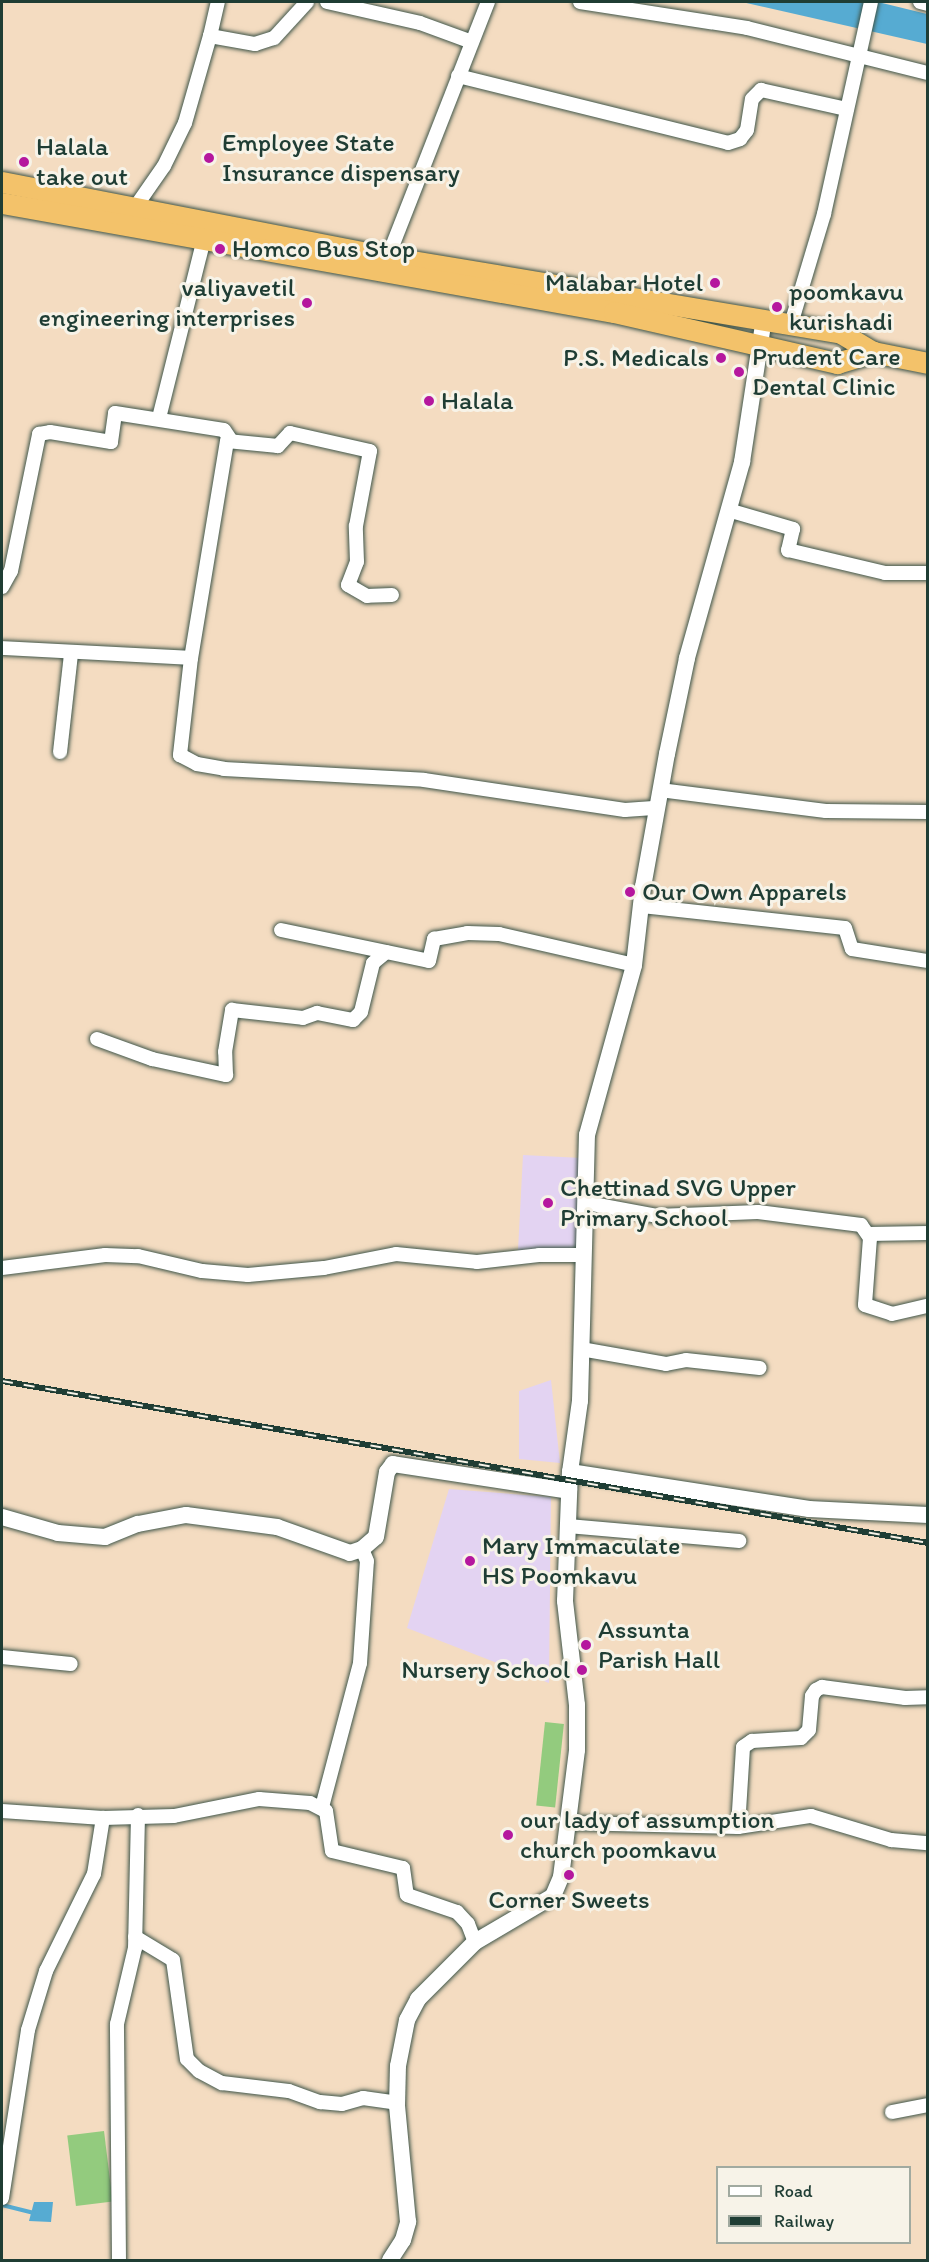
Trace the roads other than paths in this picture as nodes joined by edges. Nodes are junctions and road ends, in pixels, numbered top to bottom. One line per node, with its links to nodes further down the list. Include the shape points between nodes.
1 (218, 2): 9 (street)
2 (307, 2): 9 (street, via 274,38 255,44)
3 (327, 2): 10 (street, via 420,23)
4 (488, 2): 10 (street)
5 (580, 2): 11 (street, via 747,28)
6 (871, 2): 11 (street)
7 (920, 2): 8 (street)
8 (927, 4)
9 (210, 36): 17 (street, via 186,123 164,166)
10 (471, 42): 13 (street)
11 (858, 55): 12 (street); 14 (street)
12 (927, 73)
13 (458, 76): 14 (street, via 728,143 740,139 747,130 752,99 761,90); 19 (street)
14 (847, 109): 21 (street, via 824,214)
15 (2, 182): 17 (highway)
16 (2, 203): 18 (highway)
17 (134, 209): 19 (highway)
18 (204, 239): 22 (highway, via 614,312); 25 (street)
19 (388, 257): 20 (highway)
20 (764, 319): 21 (highway); 22 (street)
21 (791, 324): 23 (highway, via 841,333)
22 (759, 346): 23 (highway, via 837,363); 27 (street, via 746,439)
23 (873, 352): 24 (highway)
24 (927, 363)
25 (159, 418): 26 (street, via 224,430); 29 (street, via 115,413 111,442 50,432 39,434 11,571)
26 (230, 440): 30 (street, via 278,446 290,433 370,452 356,526 357,562 348,585 367,596); 33 (street)
27 (728, 510): 28 (street, via 793,529 788,550 885,573); 35 (street, via 687,658)
28 (927, 570)
29 (2, 587)
30 (392, 595)
31 (2, 648): 32 (street)
32 (71, 654): 33 (street); 34 (street)
33 (191, 658): 36 (street, via 178,747 185,759 197,764 365,780 424,780 625,810)
34 (60, 752)
35 (660, 790): 36 (street); 37 (street, via 826,811)
36 (657, 808): 38 (street)
37 (927, 812)
38 (642, 906): 41 (street, via 845,928 852,949); 42 (street)
39 (281, 930): 40 (street)
40 (386, 952): 42 (street, via 429,961 434,939 478,933 535,941); 43 (street, via 368,972 361,1012 353,1020 317,1013 303,1018 232,1010 225,1052 226,1075 152,1059)
41 (927, 961)
42 (634, 965): 44 (street, via 587,1135)
43 (97, 1039)
44 (587, 1203): 46 (street, via 657,1216 758,1212 861,1224); 47 (street)
45 (927, 1233): 46 (street)
46 (868, 1234): 49 (street, via 865,1305 892,1314)
47 (583, 1255): 48 (street, via 477,1262 396,1254 324,1268 255,1275 105,1255); 50 (street)
48 (2, 1268)
49 (927, 1306)
50 (581, 1348): 51 (street, via 666,1364 686,1360); 52 (street, via 580,1401)
51 (760, 1368)
52 (570, 1472): 53 (street); 54 (street, via 809,1509)
53 (569, 1491): 56 (street); 58 (street, via 393,1464 387,1473 376,1537)
54 (927, 1515)
55 (2, 1517): 58 (street, via 58,1533 105,1537 138,1524 186,1515 277,1527 350,1553)
56 (568, 1526): 57 (street); 66 (street, via 565,1612 577,1705 578,1750)
57 (739, 1541)
58 (362, 1549): 62 (street, via 367,1561 360,1663)
59 (2, 1657): 60 (street)
60 (70, 1664)
61 (927, 1697): 67 (street, via 904,1698 822,1687 816,1690 808,1730 801,1738 752,1741 743,1747)
62 (322, 1807): 64 (street, via 259,1798 174,1816); 70 (street, via 332,1851 403,1868 407,1895 457,1912 468,1924)
63 (2, 1811): 65 (street)
64 (138, 1815): 65 (street); 69 (street)
65 (103, 1818): 74 (street, via 94,1874 46,1971 28,2030)
66 (571, 1823): 67 (street); 70 (street, via 561,1877 553,1896)
67 (738, 1827): 68 (street, via 811,1816 891,1840)
68 (927, 1843)
69 (135, 1938): 71 (street, via 173,1960 187,2059 199,2071 222,2083 289,2091 320,2102 342,2104 363,2098); 75 (street, via 117,2024)
70 (474, 1942): 71 (street, via 418,1999 407,2020 398,2066)
71 (397, 2103): 76 (street, via 408,2222 403,2240)
72 (927, 2105): 73 (street)
73 (892, 2112)
74 (2, 2198)
75 (119, 2260)
76 (390, 2260)

